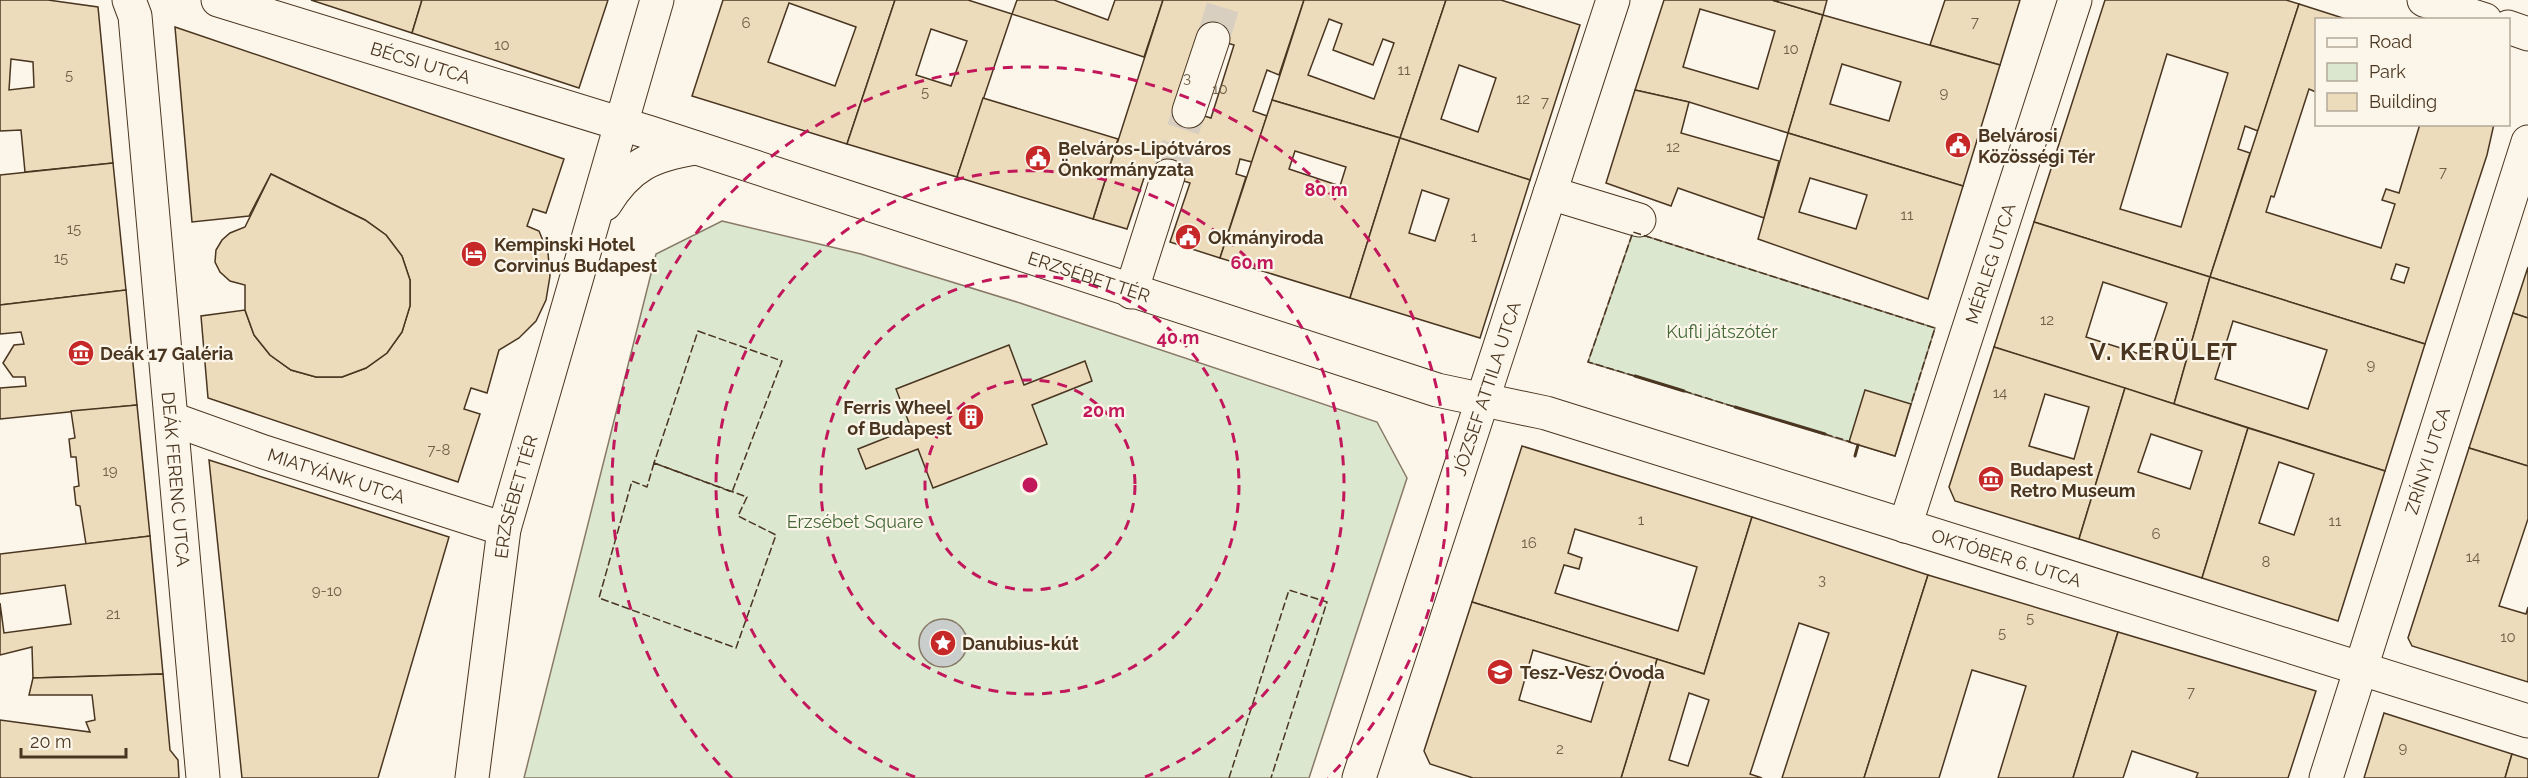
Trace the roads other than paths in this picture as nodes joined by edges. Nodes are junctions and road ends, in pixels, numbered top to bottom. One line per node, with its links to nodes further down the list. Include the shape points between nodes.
1 (129, 0): 21 (street, DEÁK FERENC UTCA, via 135,16)
2 (218, 0): 12 (street, BÉCSI UTCA)
3 (657, 0): 12 (street)
4 (1613, 0): 16 (street, JÓZSEF ATTILA UTCA)
5 (2075, 0): 22 (street, MÉRLEG UTCA)
6 (2424, 0): 7 (street)
7 (2478, 18)
8 (2510, 28): 9 (street)
9 (2528, 33)
10 (1213, 39): 11 (street)
11 (1189, 111)
12 (622, 125): 14 (street, ERZSÉBET TÉR); 18 (street, ERZSÉBET TÉR)
13 (2528, 142): 24 (street, ZRÍNYI UTCA)
14 (696, 148): 18 (street, ERZSÉBET TÉR, via 665,153 634,170 616,185); 19 (street, ERZSÉBET TÉR)
15 (1168, 176): 19 (street)
16 (1550, 193): 17 (street); 20 (street, JÓZSEF ATTILA UTCA)
17 (1639, 220)
18 (594, 222): 23 (street, ERZSÉBET TÉR)
19 (1131, 292): 20 (street, ERZSÉBET TÉR, via 1437,390)
20 (1483, 401): 22 (street, OKTÓBER 6. UTCA, via 1546,413); 28 (street, JÓZSEF ATTILA UTCA)
21 (171, 419): 23 (street, MIATYÁNK UTCA); 26 (street, DEÁK FERENC UTCA)
22 (1905, 526): 24 (street, OKTÓBER 6. UTCA)
23 (504, 529): 27 (street, ERZSÉBET TÉR)
24 (2361, 669): 25 (street, OKTÓBER 6. UTCA); 29 (street, ZRÍNYI UTCA)
25 (2528, 721)
26 (203, 778)
27 (472, 778)
28 (1359, 778)
29 (2326, 778)

